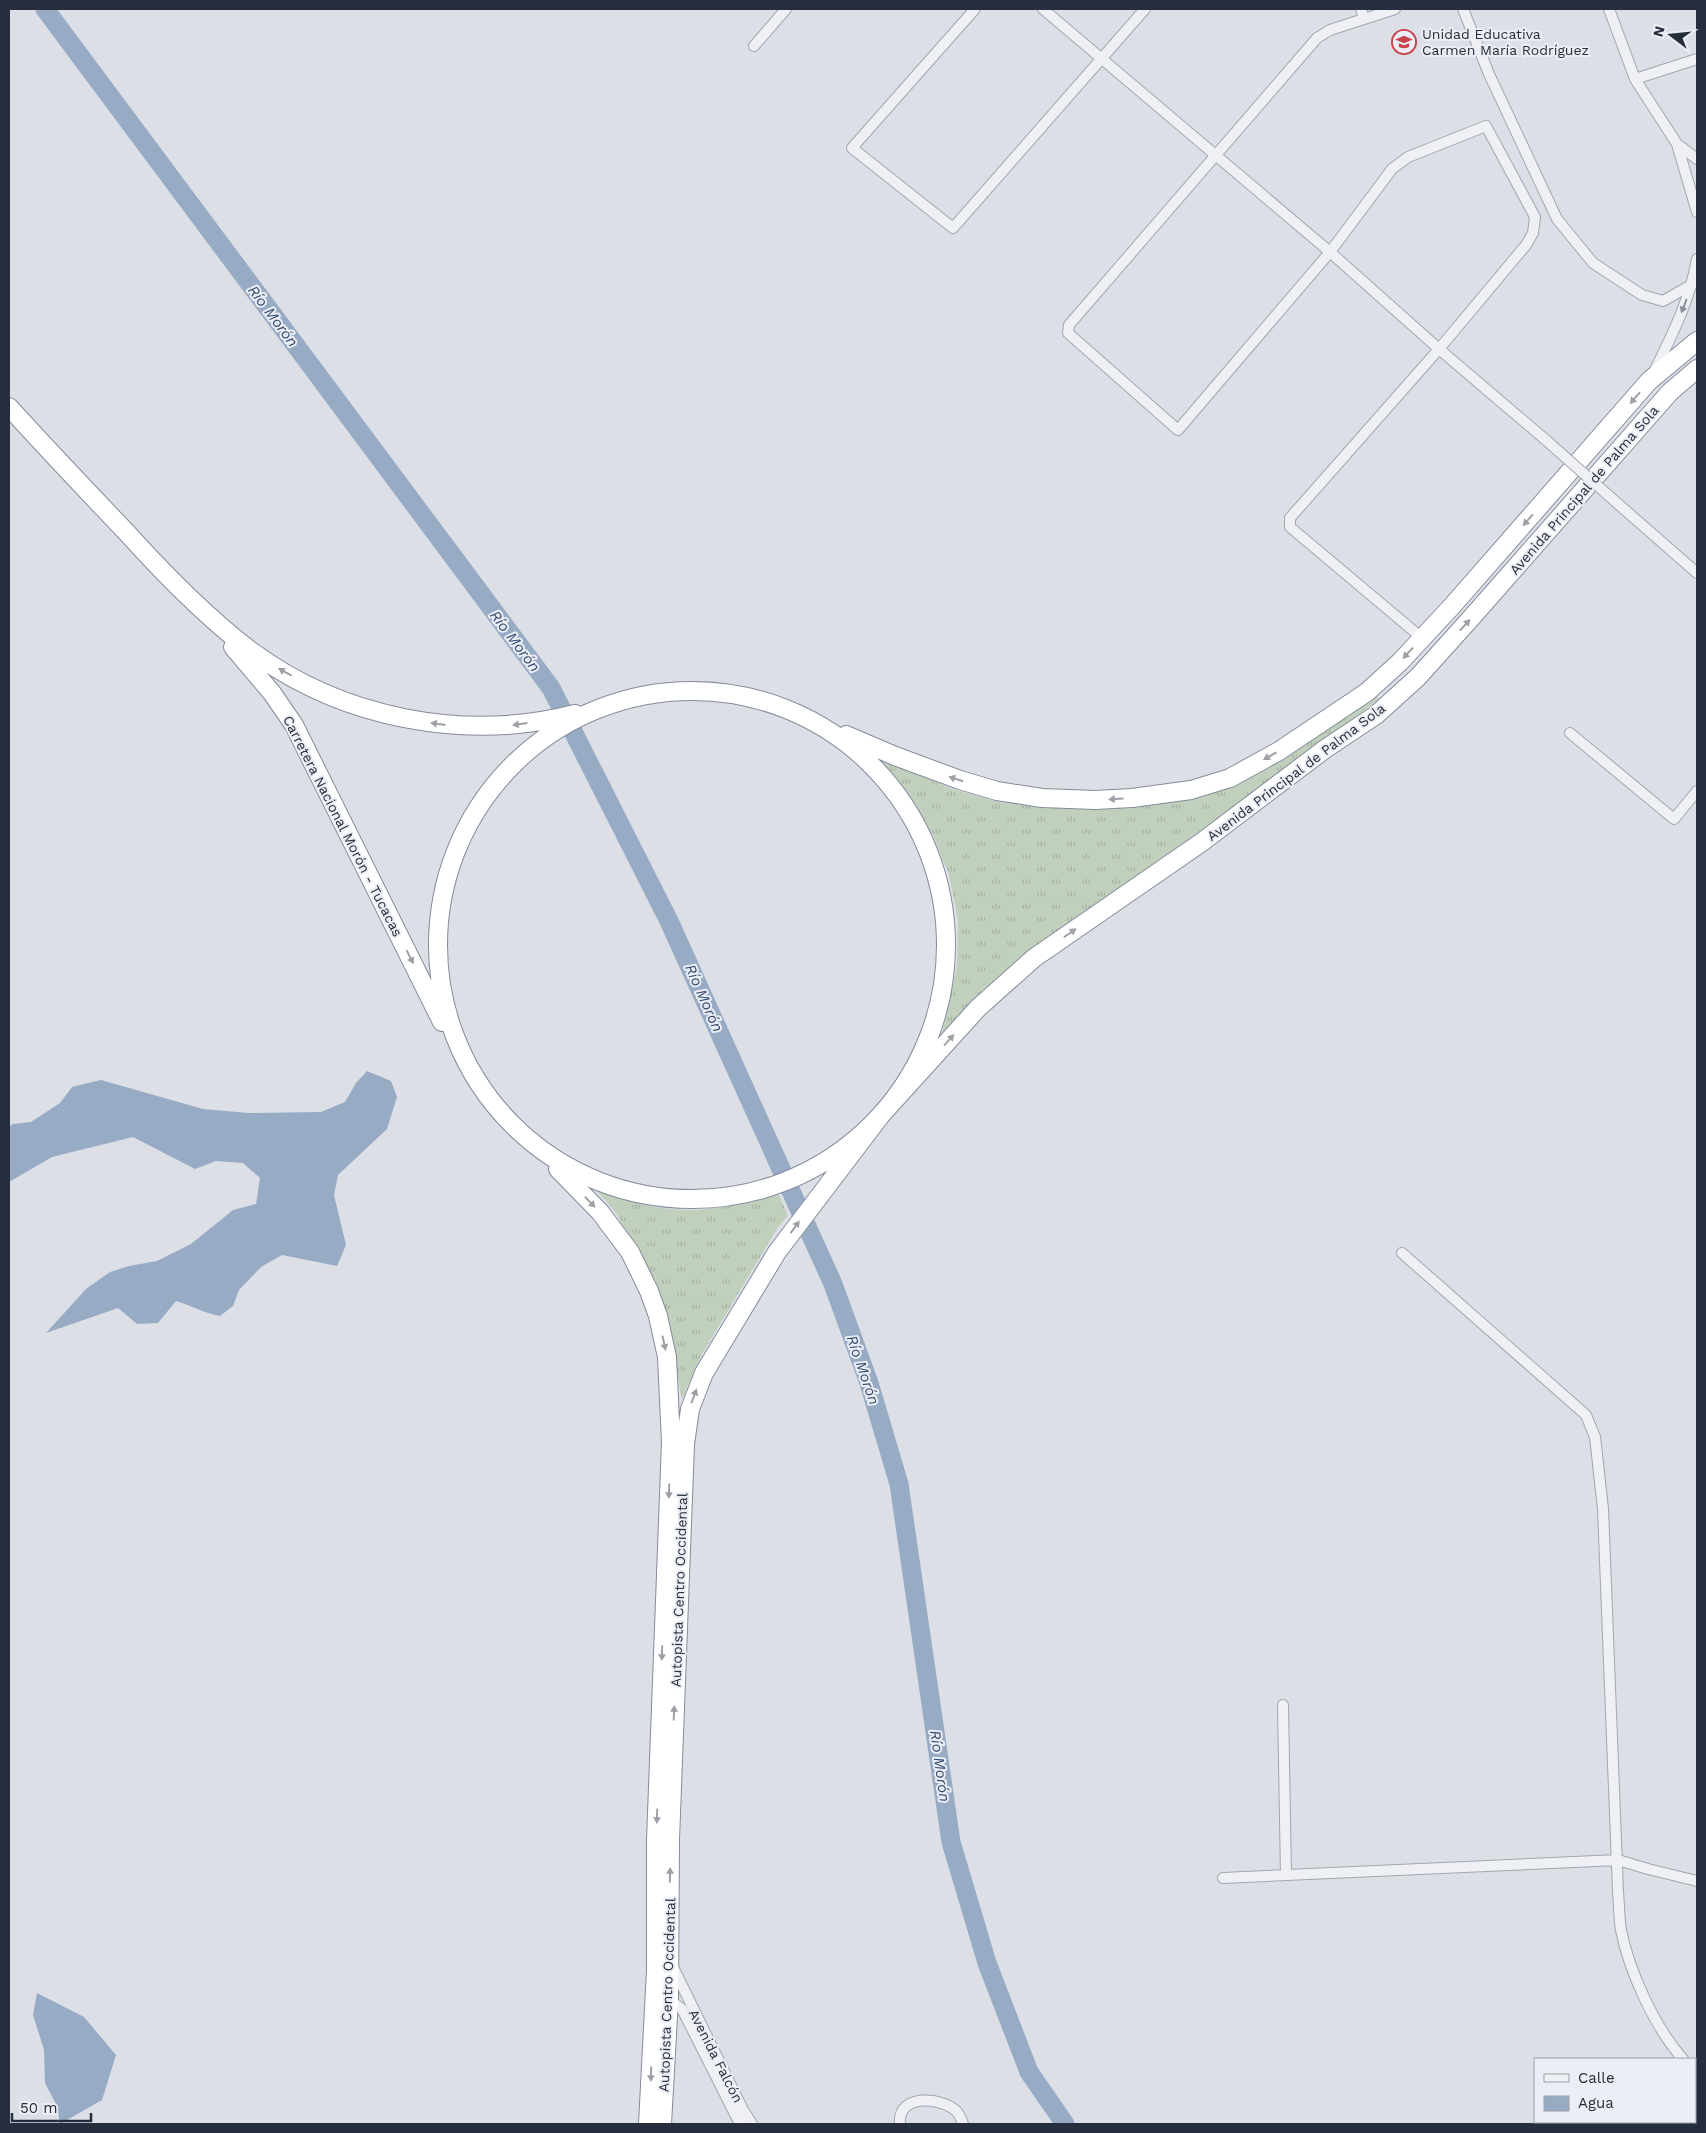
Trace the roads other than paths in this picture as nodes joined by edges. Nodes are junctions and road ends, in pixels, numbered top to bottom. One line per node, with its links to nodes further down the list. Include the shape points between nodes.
1 (786, 9): 9 (street)
2 (975, 9): 10 (street, via 852,148 953,228)
3 (1044, 9): 10 (street)
4 (1145, 9): 10 (street)
5 (1395, 9): 8 (street)
6 (1463, 9): 19 (street, via 1489,74 1557,219 1593,263 1642,296 1663,301)
7 (1609, 9): 12 (street)
8 (1362, 14): 14 (street, via 1317,38)
9 (754, 46)
10 (1102, 59): 14 (street)
11 (1697, 60): 12 (street)
12 (1635, 79): 13 (street)
13 (1677, 144): 15 (street); 16 (street)
14 (1216, 156): 17 (street); 17 (street, via 1069,325 1068,333 1178,430)
15 (1697, 159)
16 (1697, 212)
17 (1330, 252): 21 (street); 21 (street, via 1392,168 1408,157 1486,126 1535,217 1533,233)
18 (1697, 259): 19 (street)
19 (1693, 284): 23 (street, one-way to 23)
20 (1697, 341): 23 (highway, Avenida Principal de Palma Sola)
21 (1439, 349): 25 (street, bridge); 27 (street, via 1290,518 1290,527)
22 (1697, 369): 33 (highway, Avenida Principal de Palma Sola, one-way to 22, via 978,1008 1034,958 1202,842 1376,715 1418,676 1670,392)
23 (1650, 382): 27 (highway, Avenida Principal de Palma Sola, one-way to 27)
24 (9, 408): 26 (highway, Carretera Nacional Morón - Tucacas)
25 (1697, 573)
26 (196, 604): 29 (highway, Carretera Nacional Morón - Tucacas, one-way to 26, via 459,726 409,719 367,708 310,686 265,660); 32 (highway, Carretera Nacional Morón - Tucacas, one-way to 32, via 272,693 294,725 443,1023)
27 (1422, 638): 28 (highway, Avenida Principal de Palma Sola, one-way to 28, via 1367,692 1279,751 1230,778 1191,790 1154,796 1070,800 997,791 919,766)
28 (802, 715): 29 (highway, via 750,697 703,690 642,695); 33 (highway, via 853,748 895,792 926,846 940,891 945,946 938,1007 916,1064)
29 (555, 724): 32 (highway, via 490,792 465,833 446,884 438,938 441,986 451,1026)
30 (1570, 733): 31 (street, via 1674,819)
31 (1697, 791)
32 (467, 1064): 34 (highway, via 497,1109)
33 (881, 1115): 34 (highway, via 851,1143 811,1170 778,1185 708,1200 640,1195 614,1188 582,1176); 41 (highway, Autopista Centro Occidental, one-way to 33, via 674,1706 688,1420 693,1398 704,1373 769,1264)
34 (530, 1143): 42 (highway, Autopista Centro Occidental, one-way to 42, via 600,1212 630,1252 658,1316 667,1357 671,1442 659,1733)
35 (1402, 1253): 37 (street, via 1586,1415 1595,1438 1603,1509)
36 (1283, 1705): 38 (street)
37 (1618, 1860): 38 (street); 40 (street); 43 (street, via 1621,1930 1635,1972 1671,2046)
38 (1286, 1875): 39 (street)
39 (1223, 1878)
40 (1697, 1881)
41 (669, 1959): 42 (highway, Autopista Centro Occidental); 46 (street, Avenida Falcón)
42 (662, 1994): 44 (highway, Autopista Centro Occidental); 45 (street, Avenida Falcón, via 682,2009)
43 (1682, 2058)
44 (654, 2123)
45 (740, 2124)
46 (752, 2124)
47 (900, 2124): 48 (street, via 902,2110 911,2102 923,2099 957,2112)
48 (963, 2124)

